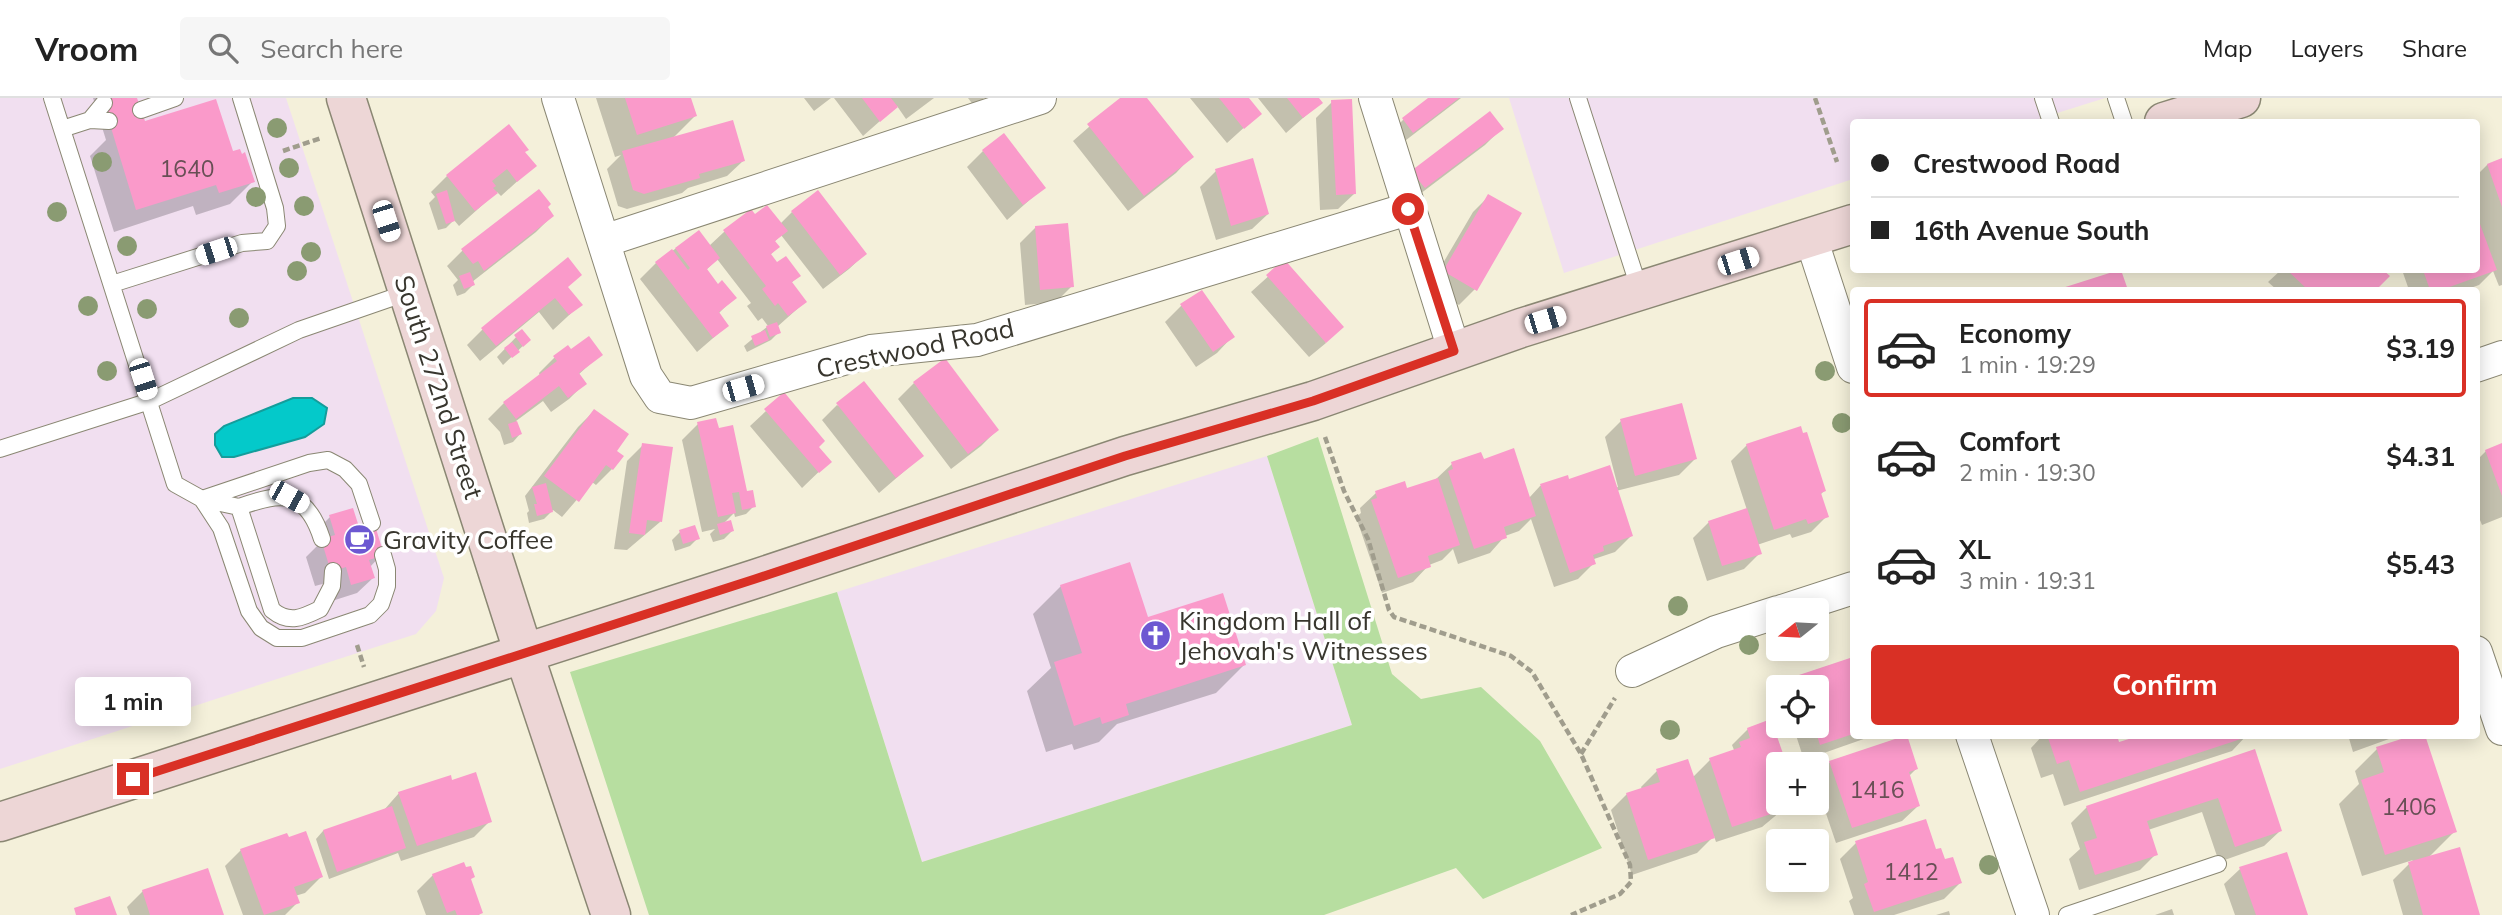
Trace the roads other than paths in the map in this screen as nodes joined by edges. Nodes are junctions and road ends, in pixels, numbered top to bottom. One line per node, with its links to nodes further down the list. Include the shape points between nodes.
1 (52, 98): 19 (lane)
2 (175, 98): 13 (lane)
3 (241, 98): 24 (lane, via 275,208 277,226 267,241 242,243)
4 (558, 98): 23 (street, Crestwood Road)
5 (1040, 98): 23 (street)
6 (1375, 98): 20 (street)
7 (1578, 98): 25 (lane)
8 (2043, 98): 14 (lane)
9 (2116, 98): 15 (lane)
10 (2241, 98): 16 (main road)
11 (104, 103): 17 (lane)
12 (349, 105): 26 (main road, South 272nd Street)
13 (141, 110)
14 (2051, 119)
15 (2123, 119)
16 (2174, 119)
17 (90, 120): 18 (lane); 19 (lane)
18 (109, 121)
19 (62, 129): 24 (lane)
20 (1408, 209): 23 (street, Crestwood Road, via 977,340 871,351 691,403 660,397 646,376); 27 (street)
21 (1850, 225): 22 (main road)
22 (1811, 238): 25 (main road); 28 (street)
23 (604, 241)
24 (112, 284): 31 (lane)
25 (1640, 291): 27 (main road)
26 (409, 292): 31 (lane, via 299,330); 42 (main road, South 272nd Street)
27 (1454, 351): 42 (main road, via 1313,401 1125,456)
28 (1850, 358)
29 (2502, 358): 30 (street)
30 (2480, 365)
31 (150, 401): 32 (lane); 33 (lane, via 175,484)
32 (0, 449)
33 (202, 499): 34 (lane); 35 (lane, via 328,460 359,484); 37 (lane, via 221,528 249,611 261,628 277,639 302,638 370,615 381,604 387,586)
34 (239, 507): 36 (lane, via 273,496 289,497 306,506); 38 (lane, via 272,610 281,617 294,619 320,609 332,586)
35 (372, 523)
36 (323, 539)
37 (383, 555)
38 (333, 571)
39 (1850, 589): 40 (street)
40 (1821, 598)
41 (1766, 616): 44 (street, via 1716,632)
42 (524, 654): 47 (main road); 49 (main road, South 272nd Street)
43 (2480, 664): 45 (street)
44 (1632, 671)
45 (2502, 729)
46 (1973, 739): 50 (street)
47 (0, 822)
48 (2218, 864): 51 (lane)
49 (611, 915)
50 (2032, 915)
51 (2067, 915)

